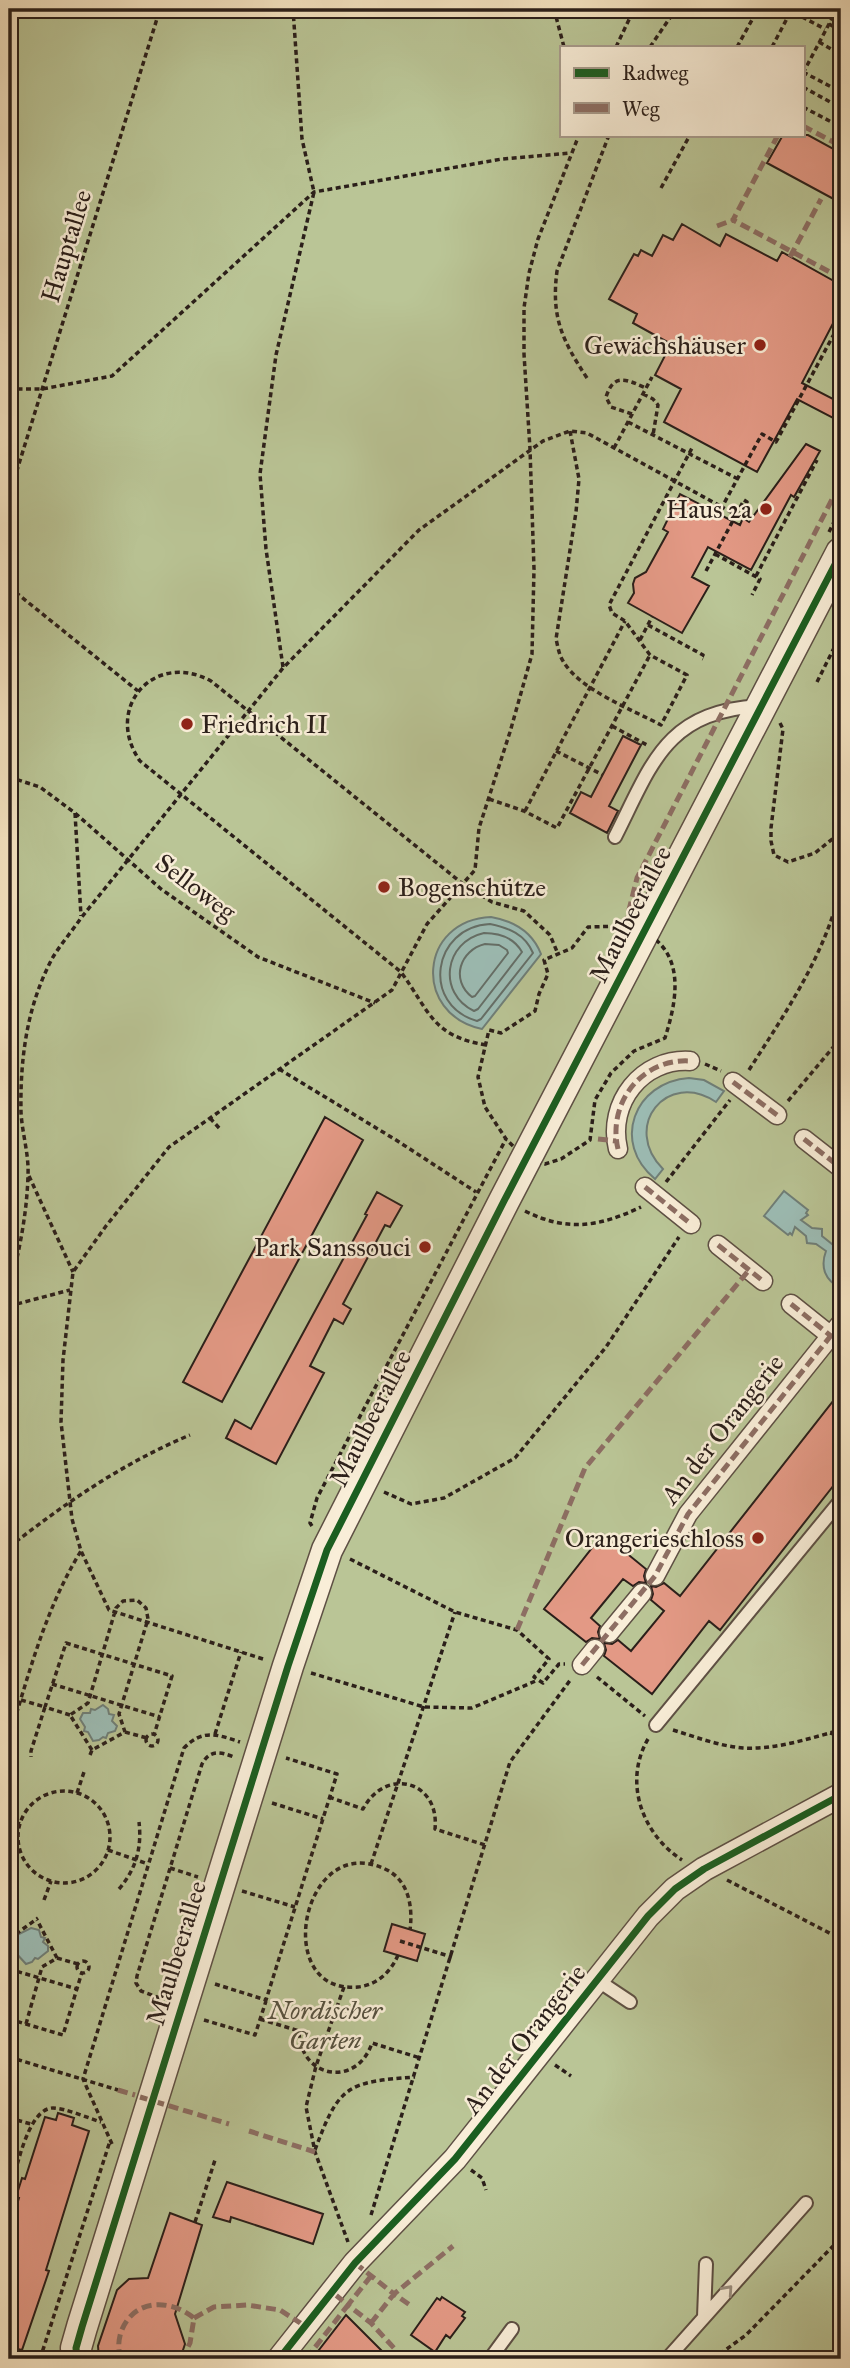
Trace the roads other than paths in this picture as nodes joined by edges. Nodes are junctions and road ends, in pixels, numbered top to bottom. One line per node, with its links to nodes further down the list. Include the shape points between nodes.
1 (841, 552): 2 (street, Maulbeerallee)
2 (761, 705): 3 (lane, via 724,710 682,728 655,758); 30 (street, Maulbeerallee, via 491,1197 327,1550 82,2327)
3 (615, 837)
4 (680, 1057): 8 (street, via 646,1065 625,1084 613,1106)
5 (737, 1084): 6 (street)
6 (777, 1115)
7 (804, 1139): 9 (street)
8 (606, 1142)
9 (841, 1168)
10 (650, 1191): 11 (street)
11 (691, 1224)
12 (718, 1245): 13 (street)
13 (763, 1281)
14 (791, 1304): 15 (street)
15 (836, 1329): 17 (street, An der Orangerie, via 688,1514)
16 (841, 1500): 22 (lane)
17 (655, 1576)
18 (642, 1593): 19 (street)
19 (609, 1633)
20 (595, 1649): 21 (street)
21 (582, 1665)
22 (656, 1725)
23 (841, 1795): 24 (street, An der Orangerie, via 675,1889)
24 (597, 1980): 25 (lane); 31 (street, An der Orangerie, via 455,2159 355,2263)
25 (630, 2002)
26 (806, 2203): 28 (lane, one-way to 26)
27 (706, 2264): 28 (lane)
28 (704, 2317): 33 (lane)
29 (512, 2329): 32 (lane)
30 (77, 2359)
31 (279, 2359)
32 (490, 2359)
33 (667, 2359)

